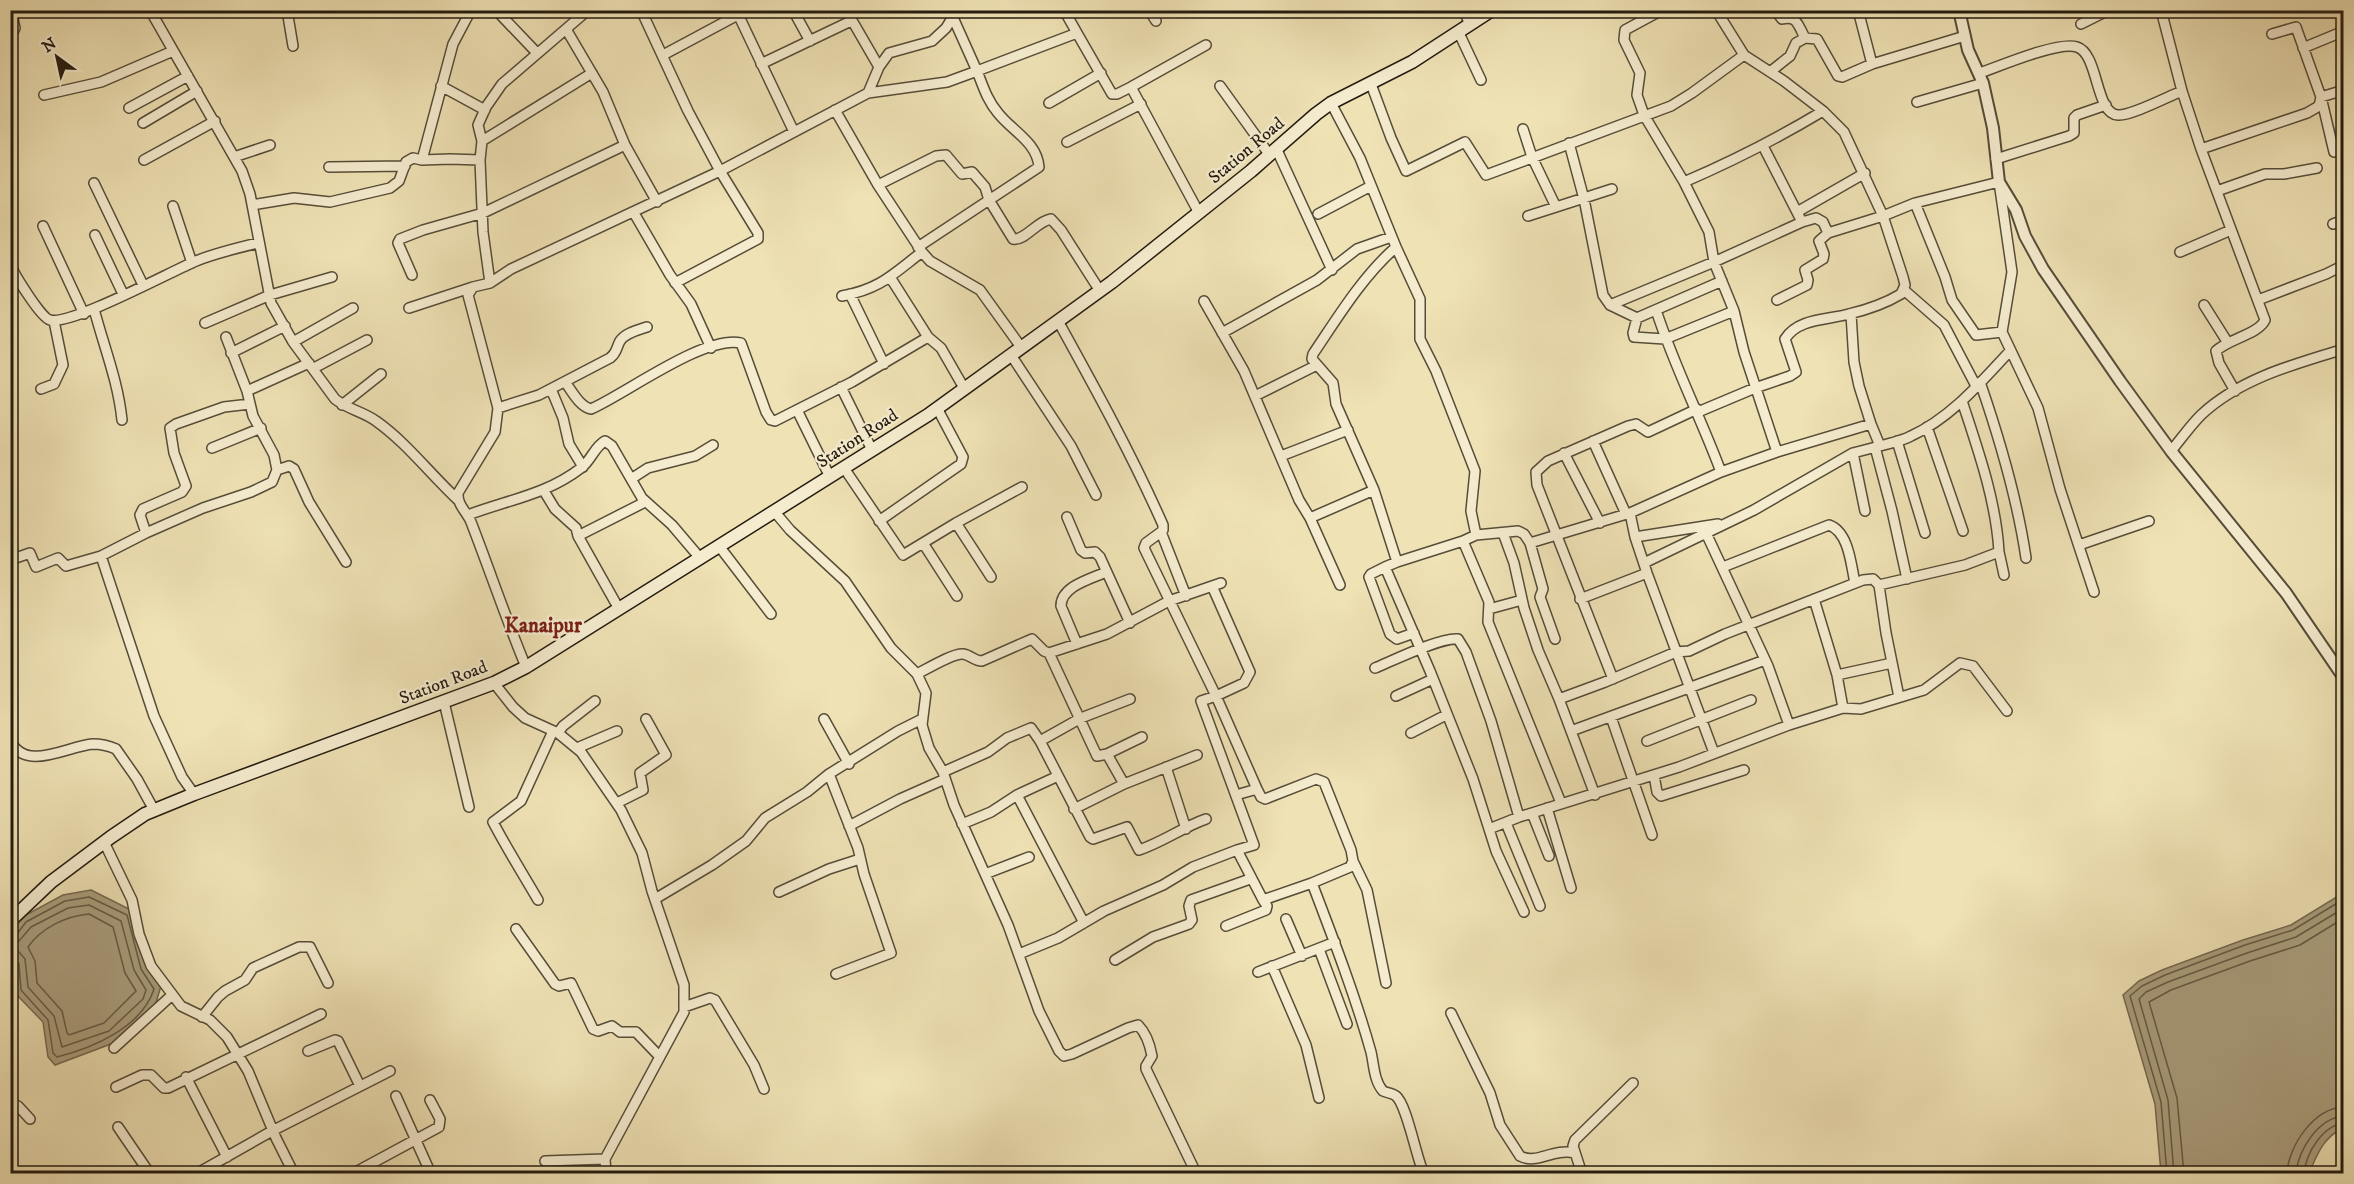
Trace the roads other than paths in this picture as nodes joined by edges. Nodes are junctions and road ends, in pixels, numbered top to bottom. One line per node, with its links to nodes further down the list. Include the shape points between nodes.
1 (11, 10): 33 (street, via 15,28)
2 (150, 10): 39 (street)
3 (287, 10): 36 (street)
4 (496, 10): 40 (street)
5 (588, 10): 27 (street)
6 (640, 10): 41 (street)
7 (793, 10): 35 (street)
8 (846, 10): 23 (street)
9 (1064, 10): 30 (street)
10 (1149, 10): 24 (street)
11 (1464, 10): 25 (street)
12 (1492, 10): 25 (main road, Station Road)
13 (1662, 10): 72 (street, via 1623,33 1640,74 1637,95)
14 (1716, 10): 42 (street)
15 (1775, 10): 34 (street, via 1782,19 1794,19)
16 (1858, 10): 44 (street)
17 (2109, 10): 26 (street)
18 (2160, 10): 59 (street)
19 (469, 11): 54 (street, via 453,44)
20 (1961, 11): 32 (street)
21 (740, 12): 41 (street); 43 (street)
22 (954, 13): 45 (street, via 938,36 890,53); 46 (street)
23 (851, 21): 35 (street); 45 (street)
24 (1156, 21)
25 (1469, 23): 28 (main road, Station Road)
26 (2081, 24)
27 (567, 29): 40 (street); 49 (street)
28 (1458, 31): 52 (street); 53 (main road, Station Road)
29 (2343, 31): 38 (street)
30 (1077, 33): 46 (street); 48 (street)
31 (2272, 34): 38 (street, via 2296,27)
32 (1965, 36): 44 (street); 51 (street)
33 (10, 38)
34 (1805, 38): 44 (street, via 1817,39 1838,76); 47 (street, via 1796,43 1791,56)
35 (810, 40): 43 (street)
36 (293, 45)
37 (1206, 45): 55 (street)
38 (2302, 48): 62 (street)
39 (172, 51): 50 (street); 61 (street, via 101,82)
40 (537, 53): 69 (street, via 502,84)
41 (663, 55): 95 (street)
42 (1744, 55): 47 (street); 72 (street, via 1671,106)
43 (761, 64): 76 (street)
44 (1872, 64)
45 (879, 67): 60 (street)
46 (977, 71): 60 (street, via 947,82); 105 (street, via 997,112 1030,144 1039,159 1039,167)
47 (1770, 72): 71 (street)
48 (1101, 73): 55 (street, via 1112,94); 64 (street)
49 (592, 74): 77 (street); 81 (street)
50 (188, 76): 58 (street); 68 (street)
51 (1981, 78): 63 (street); 67 (street, via 2046,51 2074,46 2088,57); 88 (street)
52 (1481, 80)
53 (1371, 84): 65 (main road, Station Road); 87 (street, via 1406,171 1465,142 1486,176)
54 (441, 86): 69 (street); 90 (street)
55 (1131, 87): 66 (street)
56 (1220, 87): 84 (street)
57 (2343, 90): 62 (street)
58 (198, 91): 73 (street); 74 (street)
59 (2182, 91): 67 (street, via 2117,115); 83 (street)
60 (868, 93): 70 (street)
61 (44, 95)
62 (2320, 98): 83 (street, via 2319,106 2307,113); 85 (street)
63 (1917, 102)
64 (1049, 103)
65 (1331, 103): 84 (main road, Station Road); 101 (street)
66 (1141, 104): 78 (street); 114 (street)
67 (2106, 105): 88 (street, via 2077,115 2074,133 2069,136)
68 (129, 108)
69 (485, 110): 77 (street, via 478,125)
70 (835, 110): 76 (street); 100 (street)
71 (1823, 111): 82 (street); 96 (street, via 1844,132)
72 (1644, 115): 79 (street); 97 (street)
73 (215, 121): 86 (street); 89 (street)
74 (143, 123)
75 (1523, 129): 87 (street)
76 (794, 132): 95 (street)
77 (482, 141): 91 (street)
78 (1067, 142)
79 (1569, 143): 87 (street); 104 (street)
80 (270, 145): 86 (street)
81 (625, 145): 106 (street); 112 (street)
82 (1763, 146): 97 (street); 111 (street)
83 (2201, 148): 103 (street)
84 (1273, 151): 114 (main road, Station Road); 133 (street)
85 (2334, 152)
86 (234, 157): 108 (street)
87 (1532, 157): 110 (street)
88 (1996, 159): 98 (street)
89 (144, 160)
90 (422, 160): 91 (street); 92 (street, via 413,158)
91 (480, 160): 112 (street)
92 (405, 166): 93 (street); 108 (street, via 399,181 390,188 330,202 294,198)
93 (329, 167)
94 (2317, 168): 103 (street, via 2265,174)
95 (720, 171): 106 (street); 140 (street, via 758,238)
96 (1865, 173): 111 (street); 117 (street)
97 (1684, 182): 130 (street, via 1709,232)
98 (1999, 182): 107 (street); 165 (street, via 2012,272); 210 (street, via 2043,269)
99 (94, 183): 141 (street)
100 (878, 185): 105 (street, via 936,156 946,155 962,174 972,172); 128 (street)
101 (1371, 186): 115 (street); 125 (street)
102 (1612, 189): 104 (street)
103 (2217, 191): 122 (street)
104 (1584, 199): 110 (street); 150 (street, via 1599,285)
105 (989, 200): 128 (street); 144 (street, via 1013,239 1022,238 1051,219)
106 (657, 202): 113 (street)
107 (1915, 203): 117 (street); 165 (street, via 1952,300 1976,335)
108 (252, 205): 126 (street)
109 (173, 206): 131 (street)
110 (1556, 207): 116 (street)
111 (1797, 212): 119 (street)
112 (483, 213): 135 (street, via 399,240); 139 (street)
113 (634, 213): 139 (street, via 511,269); 140 (street)
114 (1199, 213): 144 (main road, Station Road)
115 (1318, 214)
116 (1528, 216)
117 (1883, 216): 123 (street); 143 (street)
118 (2343, 220): 120 (street)
119 (1802, 222): 123 (street, via 1816,218); 130 (street)
120 (2333, 224)
121 (43, 226): 157 (street)
122 (2231, 230): 129 (street); 148 (street)
123 (1828, 233): 147 (street, via 1819,240 1824,259 1805,270 1807,285)
124 (95, 235): 145 (street)
125 (1391, 237): 127 (street); 133 (street, via 1357,249)
126 (258, 243): 131 (street); 146 (street)
127 (1396, 247): 179 (street, via 1380,261 1313,354); 246 (street, via 1420,299 1420,339 1475,471 1472,510)
128 (920, 249): 137 (street); 175 (street, via 930,261 980,290)
129 (2180, 252)
130 (1714, 262): 138 (street); 150 (street)
131 (192, 263): 141 (street)
132 (2343, 265): 148 (street)
133 (1332, 270): 166 (street)
134 (12, 271): 160 (street, via 45,316)
135 (412, 275)
136 (332, 277): 146 (street)
137 (890, 277): 168 (street); 178 (street, via 863,292 846,295)
138 (1722, 281): 155 (street); 156 (street)
139 (490, 283): 142 (street)
140 (675, 283): 173 (street, via 691,304)
141 (142, 285): 145 (street)
142 (473, 287): 153 (street); 195 (street, via 468,295)
143 (1904, 290): 158 (street); 183 (street, via 1944,325)
144 (1100, 291): 161 (main road, Station Road)
145 (123, 294): 154 (street)
146 (270, 295): 162 (street); 163 (street)
147 (1777, 300)
148 (2258, 300): 172 (street, via 2264,324)
149 (1204, 301): 166 (street)
150 (1610, 305): 159 (street)
151 (2204, 305): 172 (street)
152 (353, 308): 171 (street)
153 (409, 308)
154 (94, 309): 157 (street); 199 (street, via 113,368)
155 (1656, 310): 159 (street); 169 (street)
156 (1734, 311): 169 (street); 186 (street)
157 (84, 314): 160 (street)
158 (1851, 314): 186 (street, via 1818,319 1788,334 1785,339 1796,372); 200 (street, via 1854,362)
159 (1637, 318): 169 (street, via 1634,337)
160 (54, 321): 187 (street, via 62,368 54,384)
161 (1058, 321): 175 (main road, Station Road); 240 (street, via 1149,493 1163,525)
162 (205, 323)
163 (285, 326): 171 (street); 177 (street)
164 (646, 327): 182 (street, via 626,335 610,358)
165 (2002, 332): 176 (street)
166 (1222, 333): 191 (street)
167 (226, 337): 177 (street)
168 (928, 337): 178 (street); 185 (street, via 941,348)
169 (1665, 339): 198 (street)
170 (366, 340): 180 (street)
171 (293, 342): 180 (street)
172 (2228, 342): 190 (street, via 2216,354)
173 (711, 348): 182 (street, via 591,408 580,402); 197 (street, via 741,343 771,420)
174 (2343, 349): 190 (street, via 2274,371)
175 (1016, 351): 185 (main road, Station Road); 224 (street)
176 (2010, 351): 183 (street); 251 (street, via 2038,408)
177 (231, 353): 189 (street)
178 (884, 364): 184 (street)
179 (1317, 365): 191 (street); 203 (street, via 1333,383 1336,404)
180 (312, 366): 189 (street); 194 (street)
181 (381, 374): 194 (street)
182 (565, 382): 188 (street)
183 (1978, 384): 192 (street); 256 (street, via 2002,447)
184 (841, 387): 197 (street); 209 (street)
185 (964, 388): 196 (main road, Station Road)
186 (1755, 388): 198 (street); 211 (street)
187 (41, 389)
188 (551, 389): 195 (street); 215 (street, via 569,444)
189 (247, 391): 193 (street)
190 (2235, 391): 210 (street, via 2201,415)
191 (1256, 396): 214 (street)
192 (1962, 401): 201 (street); 253 (street, via 1998,526)
193 (250, 404): 202 (street); 239 (street, via 224,407 170,428 186,486 182,492 140,512)
194 (342, 405): 225 (street, via 375,420)
195 (498, 408): 225 (street, via 495,432)
196 (937, 408): 209 (main road, Station Road); 233 (street, via 963,457 961,464)
197 (797, 410): 219 (street)
198 (1697, 410): 204 (street, via 1648,432 1634,424); 218 (street)
199 (122, 420)
200 (1871, 424): 207 (street); 211 (street)
201 (1927, 427): 205 (street); 238 (street)
202 (261, 428): 208 (street); 217 (street)
203 (1348, 430): 214 (street); 222 (street)
204 (1593, 441): 212 (street); 229 (street)
205 (1897, 441): 207 (street); 243 (street)
206 (713, 445): 220 (street, via 695,456 648,468)
207 (1878, 446): 213 (street); 267 (street)
208 (212, 448)
209 (872, 450): 216 (main road, Station Road)
210 (2171, 451): 295 (street, via 2286,593)
211 (1777, 452): 218 (street)
212 (1564, 453): 237 (street); 244 (street, via 1539,467 1535,479)
213 (1853, 453): 228 (street); 235 (street)
214 (1281, 456): 232 (street)
215 (583, 467): 220 (street, via 605,441 612,446); 223 (street)
216 (844, 468): 219 (main road, Station Road); 233 (street)
217 (277, 470): 239 (street, via 267,485); 258 (street, via 289,466 294,469 309,502)
218 (1721, 472): 229 (street)
219 (830, 477): 227 (main road, Station Road)
220 (630, 479): 226 (street)
221 (1022, 488): 236 (street)
222 (1374, 490): 232 (street); 259 (street)
223 (544, 491): 230 (street); 245 (street, via 555,509 576,528)
224 (1096, 495)
225 (458, 500): 230 (street)
226 (645, 502): 245 (street); 255 (street, via 672,525)
227 (774, 511): 252 (main road, Station Road); 293 (street, via 845,581 891,648)
228 (1865, 511)
229 (1628, 513): 237 (street); 247 (street)
230 (468, 515): 291 (street)
231 (1067, 517): 263 (street, via 1081,550 1097,554)
232 (1310, 518): 269 (street)
233 (879, 521): 249 (street, via 903,555)
234 (2149, 521): 251 (street)
235 (1727, 522): 242 (street); 247 (street)
236 (956, 523): 249 (street); 266 (street)
237 (1600, 523): 244 (street)
238 (1963, 531)
239 (146, 532): 254 (street)
240 (1161, 532): 273 (street); 277 (street, via 1144,548)
241 (1503, 533): 246 (street); 250 (street, via 1521,532); 276 (street)
242 (1706, 533): 260 (street); 262 (street)
243 (1925, 533)
244 (1557, 534): 250 (street); 274 (street)
245 (578, 536): 278 (street)
246 (1476, 536): 248 (street)
247 (1635, 537): 260 (street)
248 (1463, 541): 259 (street); 279 (street, via 1483,584)
249 (923, 543): 272 (street)
250 (1530, 543): 284 (street, via 1544,589 1540,597)
251 (2079, 545): 271 (street)
252 (719, 546): 255 (main road, Station Road); 280 (street)
253 (1999, 552): 265 (street); 267 (street, via 1981,561)
254 (101, 556): 257 (street, via 66,566 58,558 36,567 30,553); 340 (street, via 154,716)
255 (700, 558): 278 (main road, Station Road)
256 (2026, 558)
257 (10, 560)
258 (346, 562)
259 (1396, 562): 261 (street)
260 (1644, 563): 264 (street)
261 (1385, 567): 283 (street); 283 (street, via 1369,577 1390,634 1397,639)
262 (1723, 567): 268 (street, via 1829,525 1844,541); 282 (street)
263 (1106, 572): 281 (street); 285 (street, via 1075,587 1061,600)
264 (1647, 573): 274 (street); 287 (street)
265 (2004, 575)
266 (991, 577)
267 (1906, 579): 270 (street)
268 (1855, 583): 270 (street, via 1873,579); 275 (street)
269 (1340, 585)
270 (1879, 585): 290 (street)
271 (2094, 592)
272 (957, 596)
273 (1186, 596): 277 (street); 300 (street, via 1217,585 1250,672 1244,683)
274 (1580, 598): 297 (street)
275 (1814, 599): 282 (street); 294 (street)
276 (1522, 600): 279 (street); 304 (street)
277 (1170, 601): 281 (street); 300 (street)
278 (619, 609): 291 (main road, Station Road)
279 (1489, 609): 345 (street, via 1488,622)
280 (771, 614)
281 (1130, 623): 285 (street)
282 (1748, 625): 287 (street, via 1689,651); 289 (street)
283 (1414, 633): 286 (street)
284 (1555, 639)
285 (1077, 644): 288 (street)
286 (1421, 649): 292 (street); 296 (street); 351 (street, via 1453,639 1461,643 1491,721)
287 (1676, 652): 297 (street); 299 (street)
288 (1049, 653): 293 (street, via 1032,639 982,661 957,655); 312 (street)
289 (1765, 660): 299 (street); 317 (street)
290 (1892, 663): 294 (street); 302 (street)
291 (526, 667): 298 (main road, Station Road)
292 (1375, 668)
293 (917, 674): 315 (street, via 926,693)
294 (1837, 675): 308 (street)
295 (2343, 678)
296 (1433, 679): 301 (street); 310 (street)
297 (1613, 679): 304 (street)
298 (494, 683): 307 (main road, Station Road); 320 (street, via 525,718)
299 (1691, 688): 311 (street); 316 (street)
300 (1216, 696): 339 (street); 342 (street, via 1201,701)
301 (1396, 696)
302 (1899, 697): 308 (street, via 1861,709); 309 (street, via 1924,690 1960,663 1972,666)
303 (1130, 699): 312 (street)
304 (1559, 699): 319 (street)
305 (1751, 700): 316 (street)
306 (595, 701): 320 (street)
307 (444, 702): 340 (main road, Station Road); 346 (street)
308 (1844, 708): 317 (street)
309 (2007, 711)
310 (1446, 715): 321 (street); 357 (street)
311 (1611, 717): 319 (street); 337 (street)
312 (1080, 718): 324 (street); 328 (street, via 1097,756)
313 (646, 719): 344 (street, via 666,755 640,773 643,790)
314 (824, 719): 330 (street)
315 (922, 719): 330 (street); 334 (street, via 929,748)
316 (1702, 721): 325 (street); 327 (street)
317 (1789, 725): 327 (street)
318 (617, 731): 326 (street)
319 (1571, 731): 343 (street)
320 (556, 732): 326 (street); 371 (street, via 521,801 493,822)
321 (1411, 733)
322 (1142, 737): 328 (street)
323 (10, 740): 349 (street, via 24,755 37,757 93,744 116,749)
324 (1040, 741): 334 (street, via 1033,728 1027,728); 336 (street)
325 (1647, 741)
326 (577, 748): 344 (street)
327 (1714, 753): 335 (street)
328 (1107, 754): 338 (street)
329 (1197, 755): 331 (street)
330 (849, 764): 333 (street)
331 (1166, 767): 338 (street); 356 (street)
332 (1743, 770): 335 (street, via 1662,796 1657,792)
333 (829, 774): 355 (street); 370 (street, via 765,818 746,841)
334 (944, 775): 354 (street); 355 (street)
335 (1654, 775): 337 (street)
336 (1058, 776): 341 (street); 348 (street)
337 (1634, 782): 343 (street); 358 (street)
338 (1124, 784): 348 (street)
339 (1257, 789): 342 (street); 364 (street, via 1265,799 1320,779 1328,788)
340 (189, 795): 349 (main road, Station Road)
341 (1017, 795): 354 (street, via 991,813); 377 (street)
342 (1236, 795): 360 (street, via 1254,845)
343 (1595, 795): 345 (street)
344 (617, 803): 370 (street, via 642,853)
345 (1561, 803): 347 (street)
346 (470, 807)
347 (1547, 808): 350 (street); 368 (street)
348 (1074, 809): 356 (street, via 1090,837 1097,839 1127,827 1139,850)
349 (154, 810): 359 (main road, Station Road)
350 (1532, 813): 351 (street); 361 (street)
351 (1519, 817): 353 (street)
352 (1206, 819): 356 (street)
353 (1506, 823): 357 (street); 373 (street)
354 (963, 824): 365 (street)
355 (849, 826): 363 (street)
356 (1186, 829)
357 (1489, 829): 374 (street)
358 (1652, 835)
359 (104, 842): 376 (main road, Station Road, via 51,882); 390 (street, via 132,900 151,966)
360 (1237, 850): 366 (street); 377 (street, via 1193,867)
361 (1549, 856)
362 (1029, 857): 365 (street)
363 (860, 859): 369 (street); 387 (street, via 891,953)
364 (1353, 861): 367 (street, via 1350,867); 389 (street, via 1370,899)
365 (985, 874): 382 (street)
366 (1250, 879): 372 (street); 384 (street, via 1191,900 1189,924 1153,937)
367 (1312, 883): 372 (street); 380 (street)
368 (1571, 888)
369 (778, 892)
370 (655, 899): 391 (street, via 684,985)
371 (538, 900)
372 (1263, 900): 378 (street, via 1267,908 1261,913)
373 (1540, 906)
374 (1524, 912)
375 (1286, 919): 383 (street)
376 (10, 921)
377 (1084, 923): 382 (street)
378 (1226, 927)
379 (516, 929): 399 (street, via 555,984 571,983 593,1029 598,1032 612,1026 620,1032 636,1032)
380 (1335, 942): 381 (street); 426 (street, via 1378,1084 1402,1103)
381 (1319, 949): 383 (street); 395 (street)
382 (1019, 954): 419 (street, via 1040,1011 1062,1055 1134,1026 1141,1028 1151,1047 1146,1069)
383 (1302, 956): 385 (street)
384 (1115, 960)
385 (1272, 966): 386 (street); 407 (street, via 1306,1045)
386 (1258, 972)
387 (836, 974)
388 (328, 983): 394 (street, via 310,947 299,947 253,968 245,980 218,997)
389 (1386, 983)
390 (172, 995): 394 (street, via 181,1006); 396 (street)
391 (684, 1007): 399 (street); 405 (street, via 710,998 716,1000)
392 (1451, 1013): 414 (street, via 1490,1093 1500,1125 1520,1156 1532,1160 1557,1151)
393 (321, 1014): 398 (street)
394 (202, 1017): 398 (street, via 227,1037)
395 (1347, 1024)
396 (114, 1048)
397 (308, 1051): 403 (street, via 338,1041)
398 (238, 1055): 401 (street); 412 (street)
399 (660, 1057): 416 (street)
400 (390, 1071): 403 (street)
401 (186, 1077): 404 (street, via 166,1088 154,1076 142,1075); 415 (street)
402 (1633, 1083): 414 (street, via 1575,1140)
403 (360, 1086): 412 (street)
404 (116, 1087)
405 (764, 1089)
406 (396, 1096): 413 (street)
407 (1319, 1098)
408 (430, 1100): 413 (street, via 441,1124)
409 (10, 1104): 410 (street, via 18,1106)
410 (30, 1119)
411 (118, 1127): 420 (street)
412 (273, 1131): 415 (street); 422 (street)
413 (417, 1139): 423 (street); 424 (street)
414 (1575, 1153): 427 (street)
415 (226, 1157): 418 (street)
416 (605, 1159): 417 (street); 425 (street)
417 (545, 1161)
418 (214, 1169): 421 (street)
419 (1195, 1171)
420 (150, 1173)
421 (196, 1173)
422 (294, 1173)
423 (352, 1173)
424 (431, 1173)
425 (606, 1173)
426 (1424, 1173)
427 (1582, 1173)

